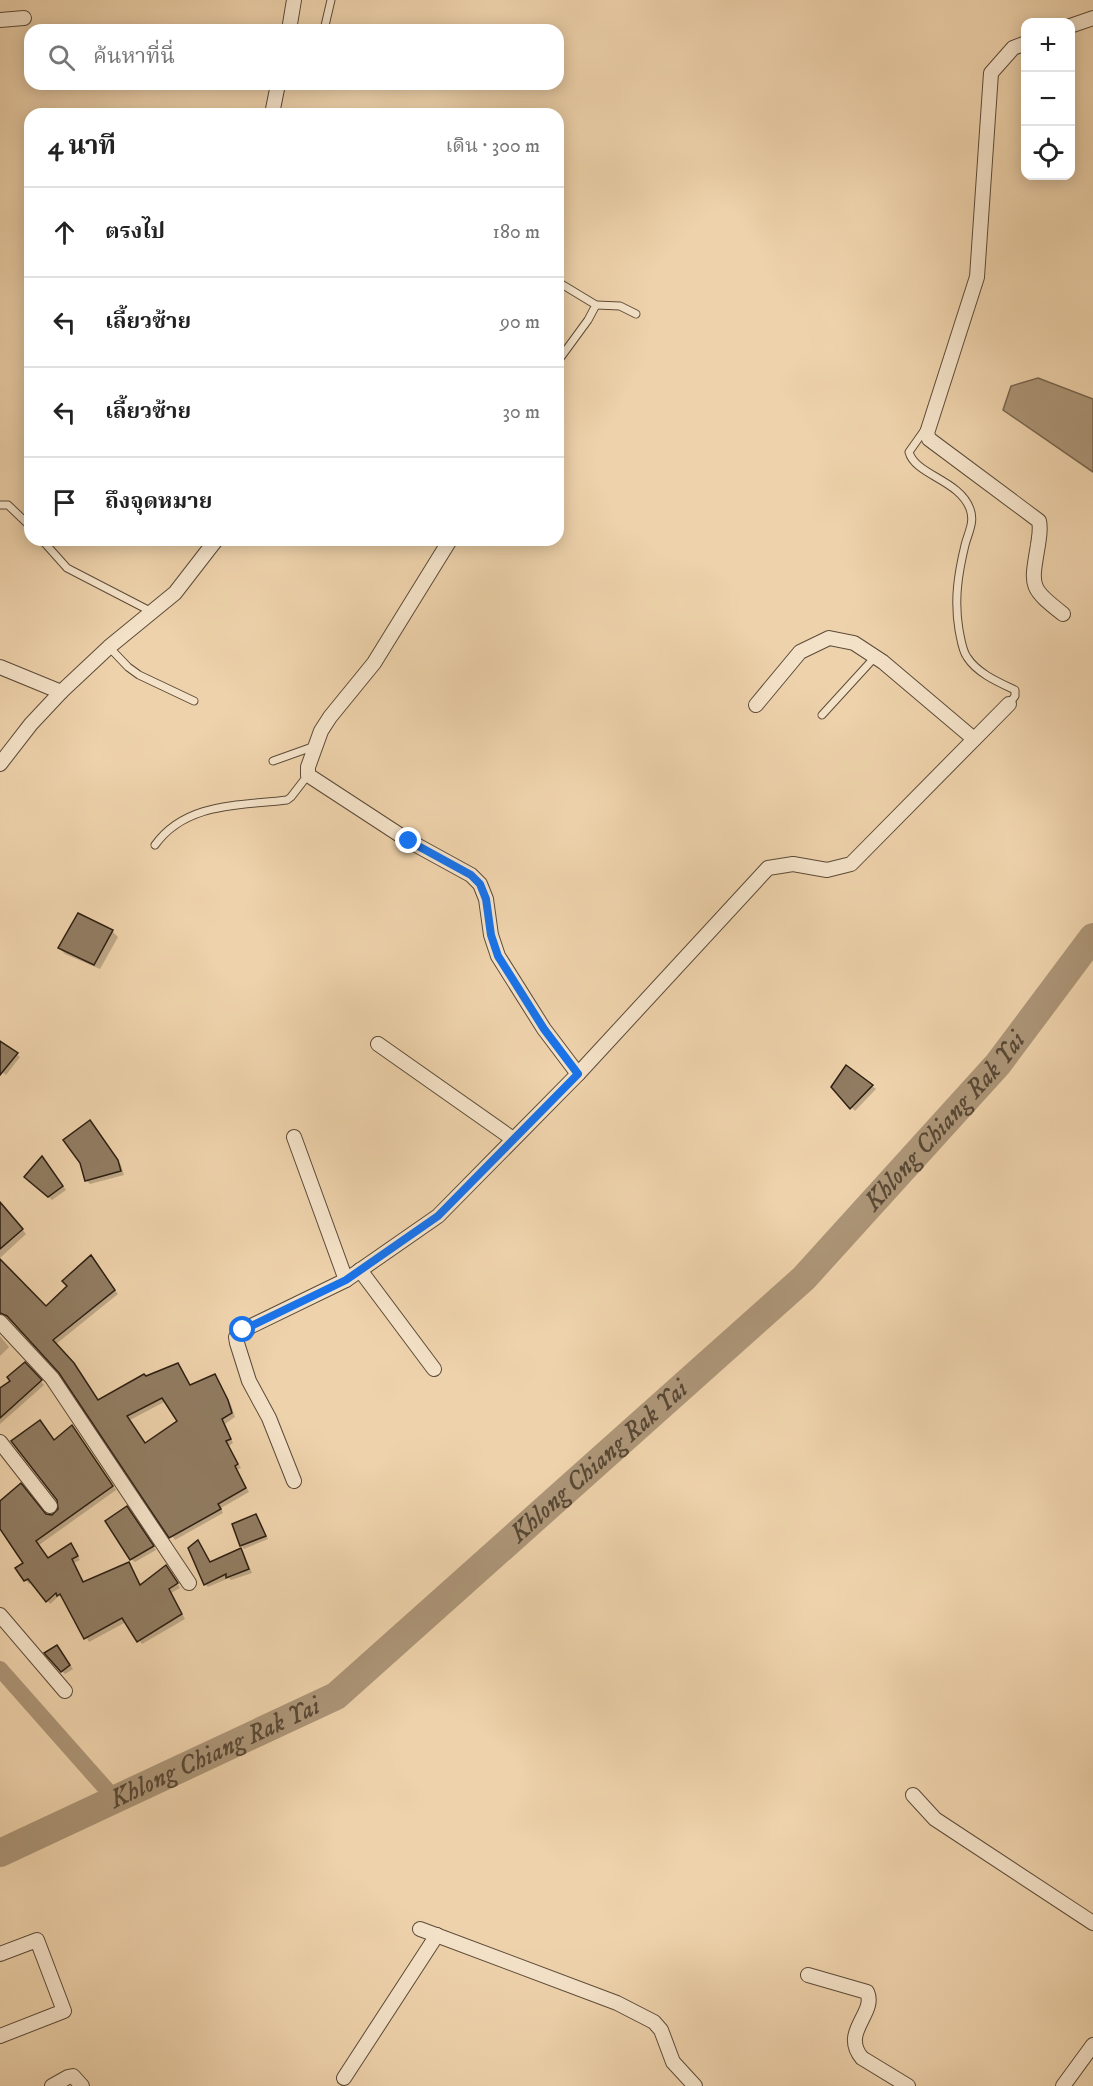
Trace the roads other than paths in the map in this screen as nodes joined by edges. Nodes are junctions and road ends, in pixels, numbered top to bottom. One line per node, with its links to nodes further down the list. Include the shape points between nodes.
1 (294, 0): 6 (street)
2 (331, 0): 7 (lane)
3 (24, 18): 5 (street)
4 (1093, 18): 8 (street)
5 (0, 20)
6 (290, 24)
7 (325, 24)
8 (1075, 25)
9 (1021, 45): 16 (street, via 1013,48 991,73 976,277)
10 (277, 90): 11 (street)
11 (273, 108)
12 (564, 286): 13 (lane)
13 (595, 307): 14 (lane, via 620,306); 15 (lane)
14 (636, 314)
15 (564, 353)
16 (928, 426): 23 (street, via 929,439 1039,521 1035,588); 29 (lane, via 909,452 917,465 964,497 971,512 972,523 956,586 960,638 966,656 981,672 1015,690)
17 (0, 505): 18 (lane, via 8,506)
18 (24, 521)
19 (47, 546): 22 (lane, via 67,568)
20 (211, 546): 22 (street, via 175,593)
21 (446, 546): 33 (street, via 370,669 330,717)
22 (152, 612): 24 (street)
23 (1063, 614)
24 (109, 647): 27 (street); 28 (lane, via 139,675)
25 (875, 657): 30 (street, via 854,643 829,638 801,652); 31 (lane); 32 (street)
26 (0, 667): 27 (street)
27 (60, 692): 35 (street)
28 (194, 701)
29 (1009, 704): 32 (street)
30 (756, 705)
31 (822, 715)
32 (974, 739): 39 (street, via 851,864 827,870 793,864 768,868)
33 (315, 746): 34 (lane); 36 (street)
34 (273, 761)
35 (0, 764)
36 (308, 775): 37 (lane, via 286,800 200,812 172,826); 39 (street, via 480,884 498,956)
37 (155, 845)
38 (378, 1044): 41 (street)
39 (578, 1074): 41 (street)
40 (294, 1137): 43 (street)
41 (513, 1139): 42 (street, via 438,1216)
42 (360, 1270): 43 (street); 45 (street)
43 (346, 1280): 47 (street, via 239,1332 236,1337 249,1381 269,1418)
44 (0, 1322): 49 (street, via 52,1378)
45 (434, 1369)
46 (0, 1442): 48 (street)
47 (294, 1481)
48 (50, 1506)
49 (189, 1583)
50 (0, 1615): 51 (street)
51 (65, 1691)
52 (913, 1795): 53 (street, via 935,1819)
53 (1093, 1923)
54 (420, 1929): 55 (street)
55 (437, 1935): 60 (street); 63 (street, via 642,2014 661,2030 673,2061)
56 (0, 1954): 58 (street, via 37,1940 64,2011)
57 (808, 1975): 64 (street, via 867,1992 868,2001 855,2037 857,2052)
58 (0, 2036)
59 (1093, 2045): 65 (street)
60 (344, 2078)
61 (52, 2086): 62 (street, via 73,2076)
62 (82, 2086)
63 (695, 2086)
64 (908, 2086)
65 (1063, 2086)

